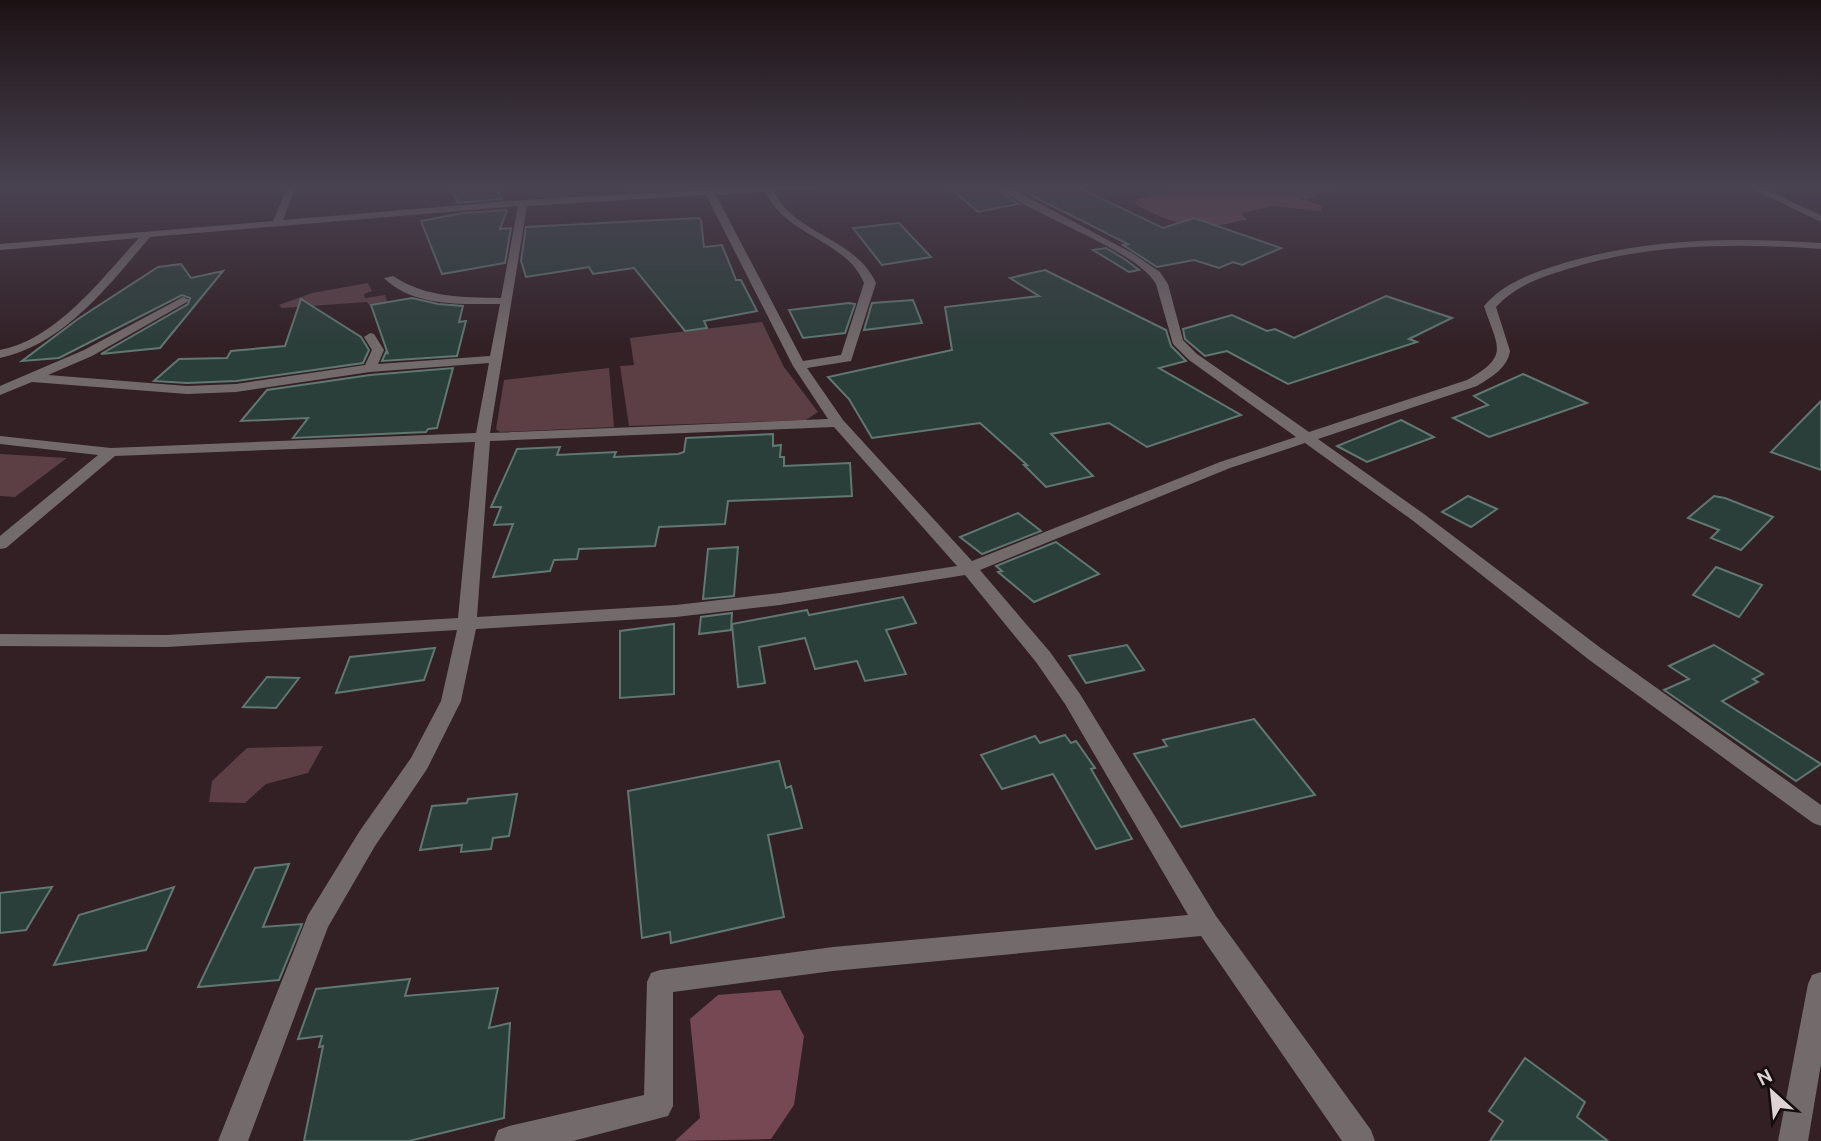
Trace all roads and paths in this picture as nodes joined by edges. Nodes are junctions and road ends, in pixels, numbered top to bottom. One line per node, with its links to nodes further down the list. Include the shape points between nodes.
1 (95, 239): 8 (street)
2 (143, 239): 13 (street, via 79,310 19,351)
3 (516, 239): 11 (street)
4 (736, 239): 15 (street)
5 (828, 239): 15 (street, via 863,268 870,283 846,358)
6 (1099, 239): 21 (street, via 1156,274 1163,284 1177,341 1225,382)
7 (1821, 246): 21 (street, via 1706,242 1636,248 1598,255 1521,281 1490,306 1506,349 1491,373)
8 (0, 247)
9 (389, 278): 11 (street, via 423,297)
10 (183, 299): 17 (street, via 88,353)
11 (505, 301): 14 (street)
12 (370, 337): 16 (street, via 378,350)
13 (0, 354)
14 (495, 359): 16 (street); 20 (street)
15 (799, 366): 19 (street)
16 (370, 368): 17 (street, via 236,388 187,390)
17 (33, 378): 18 (street)
18 (0, 391)
19 (838, 423): 20 (street); 25 (street)
20 (482, 438): 23 (street); 26 (street)
21 (1307, 439): 25 (street, via 1225,465); 28 (street)
22 (0, 440): 23 (street)
23 (111, 452): 24 (street)
24 (0, 544)
25 (967, 569): 26 (street, via 780,599); 29 (street, via 1073,699)
26 (467, 624): 27 (street, via 167,641); 31 (street, via 451,701 419,763 317,923)
27 (0, 640)
28 (1821, 817)
29 (1207, 924): 32 (street, via 833,959 660,982 658,1106); 33 (street)
30 (1821, 984): 34 (street)
31 (233, 1141)
32 (509, 1141)
33 (1360, 1141)
34 (1793, 1141)

